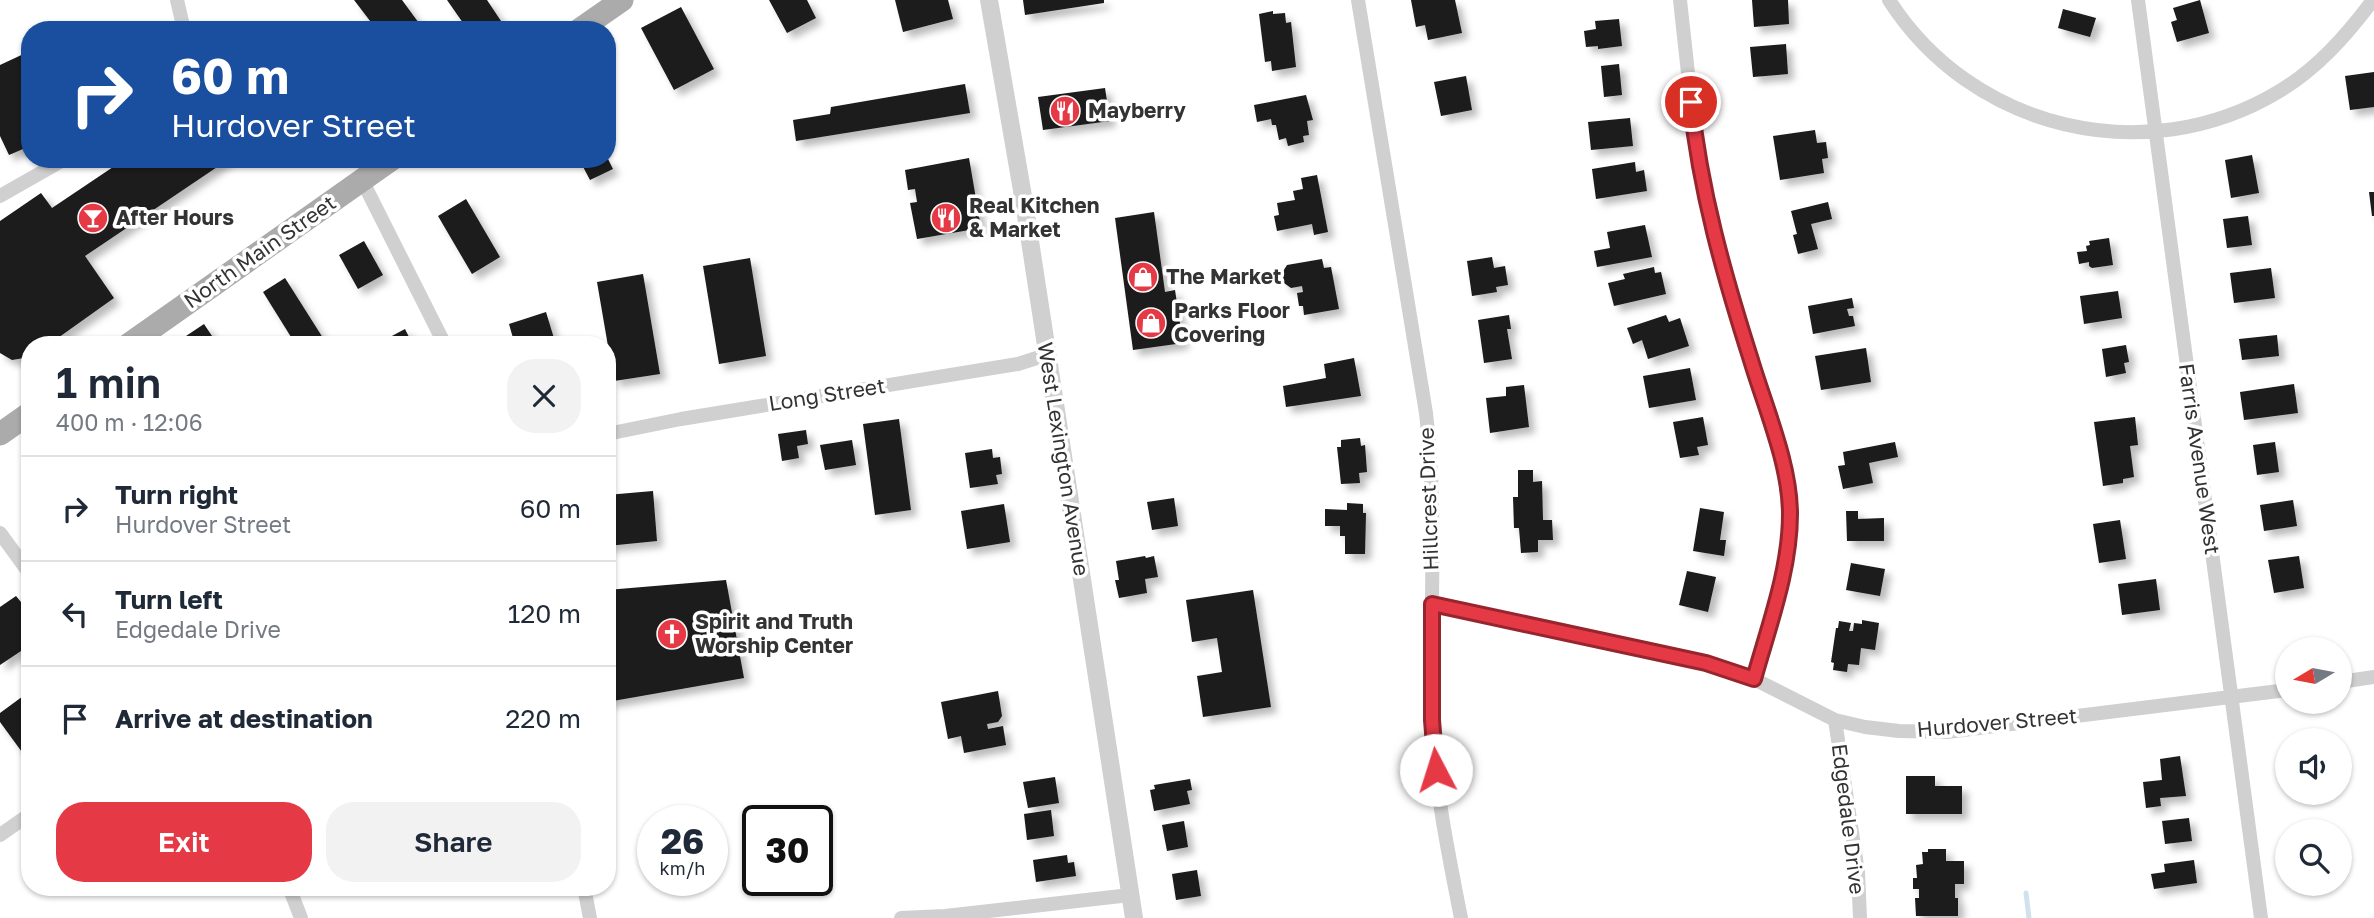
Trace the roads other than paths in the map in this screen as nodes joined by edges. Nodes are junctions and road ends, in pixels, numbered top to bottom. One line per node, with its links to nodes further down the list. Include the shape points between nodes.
1 (177, 0): 9 (street)
2 (622, 0): 10 (main road)
3 (989, 0): 18 (street, West Lexington Avenue)
4 (1358, 0): 24 (street, Hillcrest Drive, via 1426,413 1432,472)
5 (1680, 0): 26 (street, via 1694,128 1712,231 1789,487 1784,572)
6 (1889, 0): 11 (street, via 1935,55 1990,96 2041,119 2086,130)
7 (2138, 0): 11 (street, Farris Avenue West)
8 (2373, 0): 11 (street, via 2346,36 2279,92 2197,126)
9 (182, 21)
10 (592, 21)
11 (2154, 132): 29 (street, Farris Avenue West)
12 (49, 168): 15 (street)
13 (379, 168): 14 (main road, North Main Street)
14 (362, 180): 16 (main road, North Main Street); 17 (street)
15 (0, 196)
16 (141, 336)
17 (440, 336)
18 (1046, 355): 20 (street, Long Street, via 1018,364); 33 (street, West Lexington Avenue)
19 (21, 420): 21 (main road)
20 (616, 432)
21 (0, 434)
22 (0, 533): 23 (street)
23 (21, 562)
24 (1432, 604): 26 (street, Hurdover Street, via 1706,663); 40 (street, Hillcrest Drive, via 1436,770)
25 (2374, 677): 27 (street)
26 (1754, 679): 30 (street, Hurdover Street)
27 (2352, 680)
28 (2275, 692): 29 (street, Hurdover Street)
29 (2231, 697): 30 (street, Hurdover Street, via 1947,732 1899,731); 42 (street, Farris Avenue West)
30 (1835, 720): 41 (street, Edgedale Drive, via 1858,872)
31 (21, 820): 32 (street)
32 (0, 835)
33 (1130, 895): 38 (street); 39 (street, West Lexington Avenue)
34 (292, 896): 36 (street)
35 (586, 896): 37 (street)
36 (301, 918)
37 (590, 918)
38 (901, 918)
39 (1134, 918)
40 (1461, 918)
41 (1860, 918)
42 (2261, 918)

